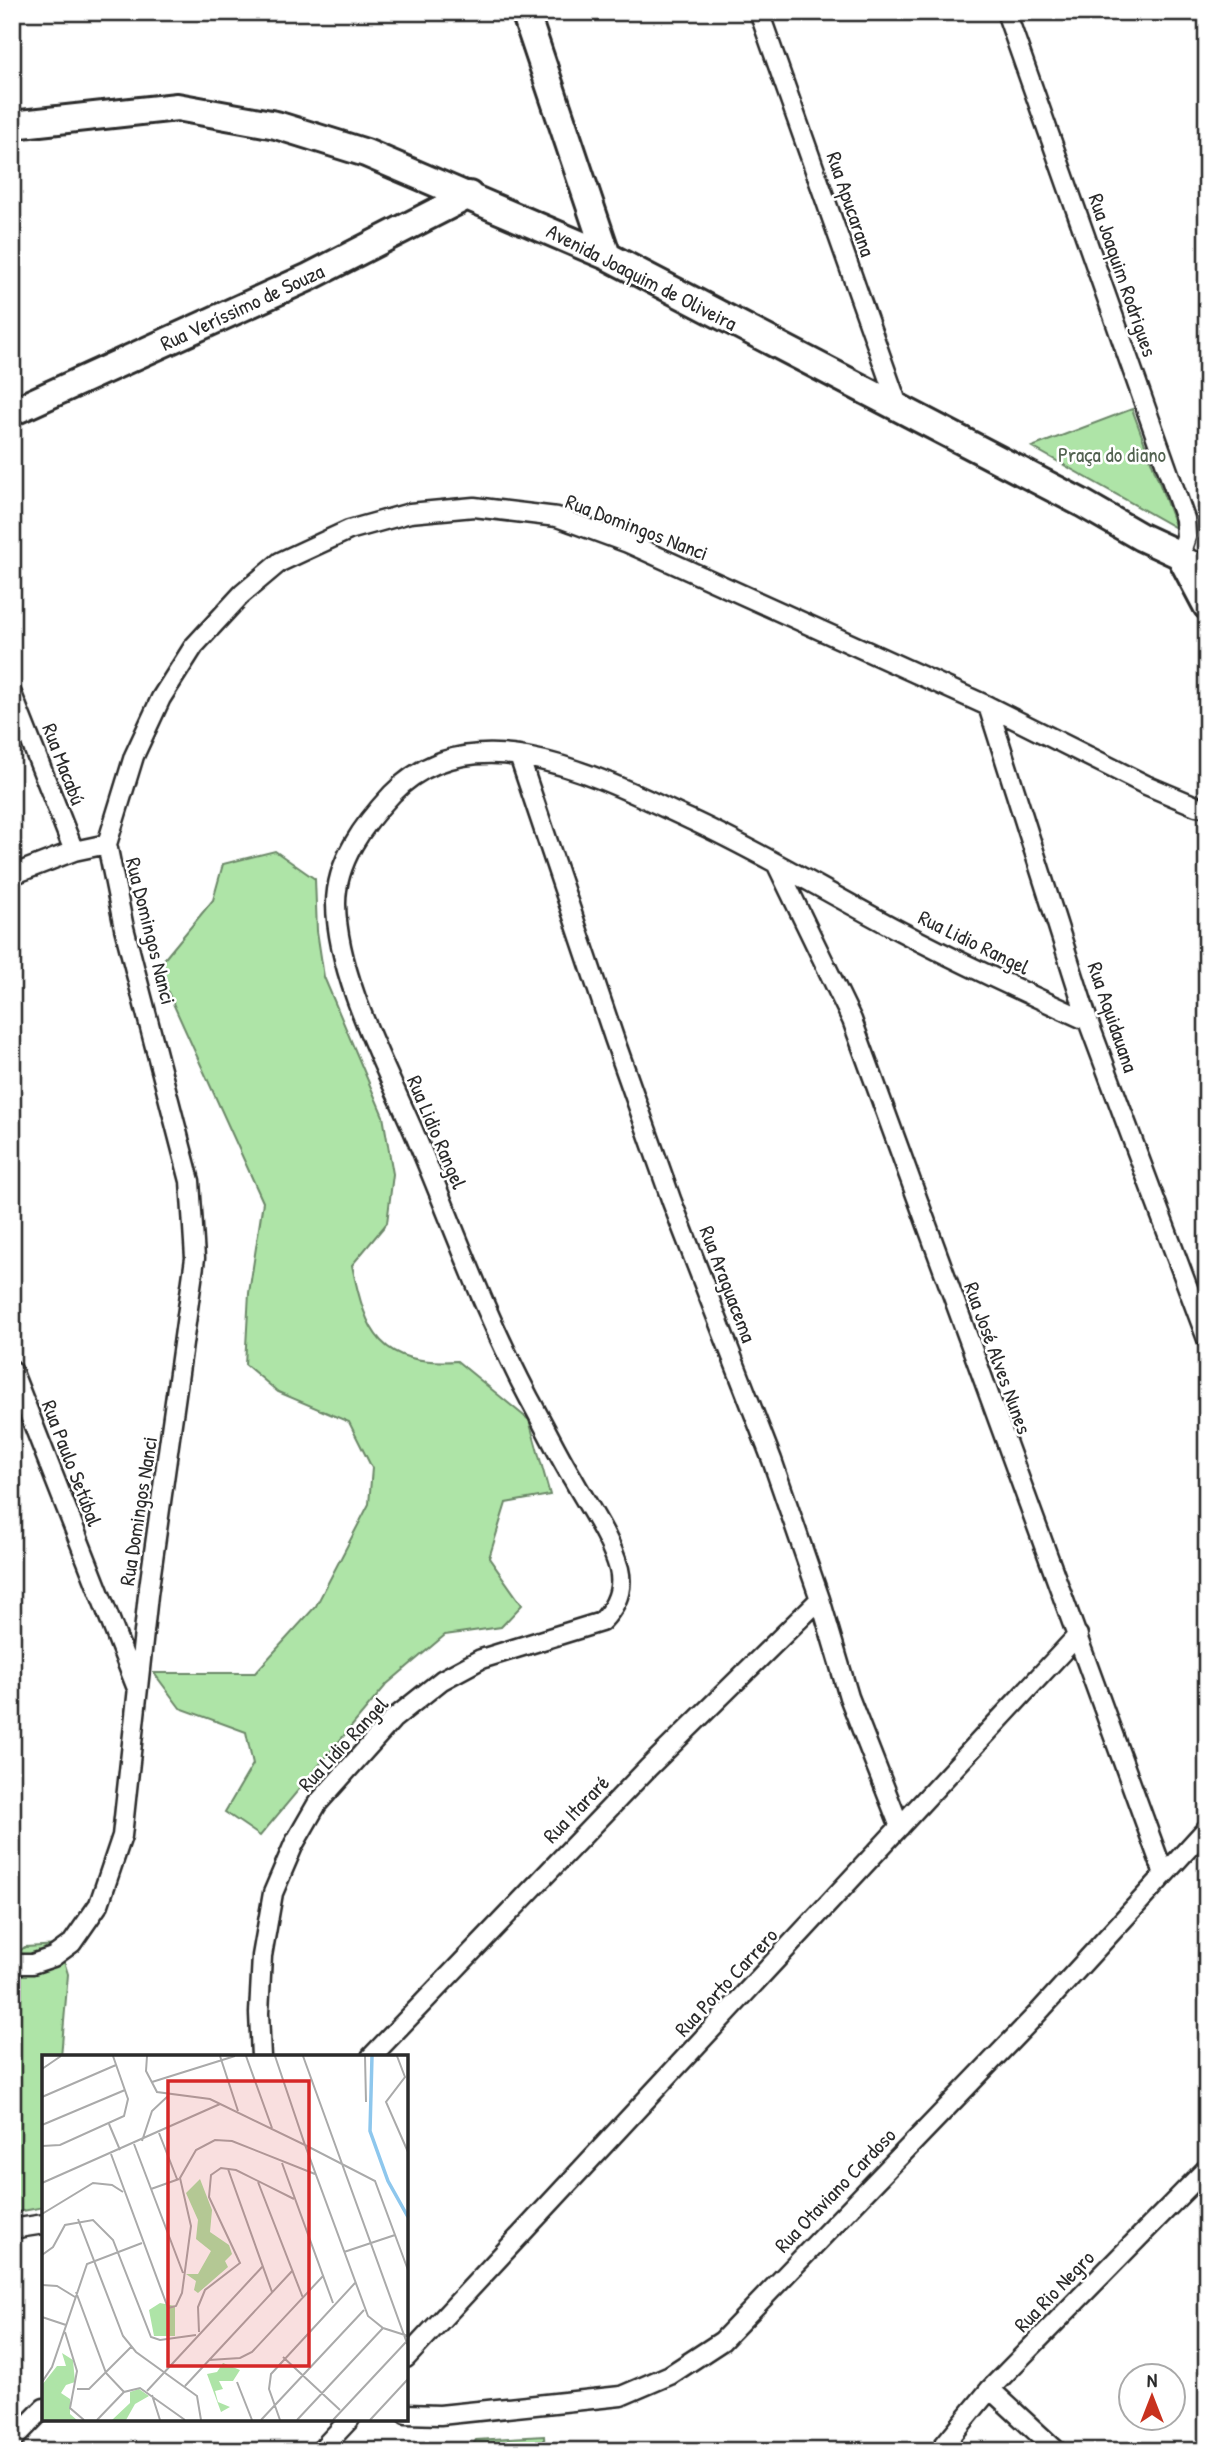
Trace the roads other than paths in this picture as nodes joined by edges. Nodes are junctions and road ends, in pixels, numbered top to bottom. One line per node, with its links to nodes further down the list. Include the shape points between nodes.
1 (525, 12): 6 (main road)
2 (759, 12): 7 (street, Rua Apucarana)
3 (1006, 12): 9 (street, Rua Joaquim Rodrigues, via 1185,519)
4 (12, 125): 5 (main road, Avenida Joaquim de Oliveira, via 177,107 224,114 303,132)
5 (469, 195): 6 (main road, Avenida Joaquim de Oliveira); 8 (main road, Rua Veríssimo de Souza, via 373,247)
6 (607, 256): 7 (main road, Avenida Joaquim de Oliveira)
7 (900, 411): 9 (main road, Avenida Joaquim de Oliveira)
8 (12, 412)
9 (1180, 555): 10 (street); 11 (main road)
10 (1207, 567)
11 (1207, 606)
12 (12, 694): 17 (street, Rua Macabú)
13 (988, 706): 15 (street, Rua Domingos Nanci, via 1146,785); 16 (street, Rua Domingos Nanci, via 628,543 557,517 474,507 410,513 349,530 280,562 194,646 161,698 134,756); 20 (street, Rua Aquidauana)
14 (519, 755): 18 (street, Rua Lidio Rangel, via 592,774); 23 (street, Rua Araguacema, via 663,1177); 30 (street, Rua Lidio Rangel, via 462,755 429,765 405,782 354,842 339,880 336,904 357,1000 383,1065 507,1357 603,1530 620,1573 618,1595 615,1608 601,1622 481,1659 442,1681 393,1719 317,1804 293,1844 273,1893 262,1956)
15 (1207, 807)
16 (107, 844): 17 (street); 25 (street, Rua Domingos Nanci, via 124,928 190,1181 195,1258)
17 (74, 851): 19 (street)
18 (775, 863): 20 (street, Rua Lidio Rangel, via 990,977); 24 (street, Rua José Alves Nunes, via 852,1020 1034,1526)
19 (12, 875)
20 (1088, 1021): 21 (street, Rua Aquidauana)
21 (1207, 1339)
22 (12, 1370): 25 (street, Rua Paulo Setúbal)
23 (820, 1599): 26 (street, Rua Araguacema, via 849,1697); 31 (street, Rua Itararé, via 638,1778)
24 (1078, 1635): 26 (street, Rua Porto Carrero); 28 (street, Rua José Alves Nunes)
25 (137, 1689): 29 (street, Rua Domingos Nanci, via 122,1836 99,1904 72,1943 53,1957)
26 (900, 1827): 35 (street, Rua Porto Carrero)
27 (1207, 1828): 28 (street, Rua Otaviano Cardoso)
28 (1164, 1874): 38 (street, Rua Otaviano Cardoso, via 1036,2015 722,2341 670,2375 621,2396 440,2415)
29 (12, 1964)
30 (261, 2055)
31 (374, 2055)
32 (1207, 2168): 36 (street, Rua Rio Negro)
33 (42, 2224): 34 (street)
34 (12, 2230)
35 (408, 2356)
36 (990, 2389): 42 (street, Rua Rio Negro); 43 (street)
37 (42, 2411): 40 (street)
38 (408, 2414)
39 (348, 2421): 41 (street)
40 (12, 2441)
41 (320, 2451)
42 (939, 2451)
43 (1057, 2451)

